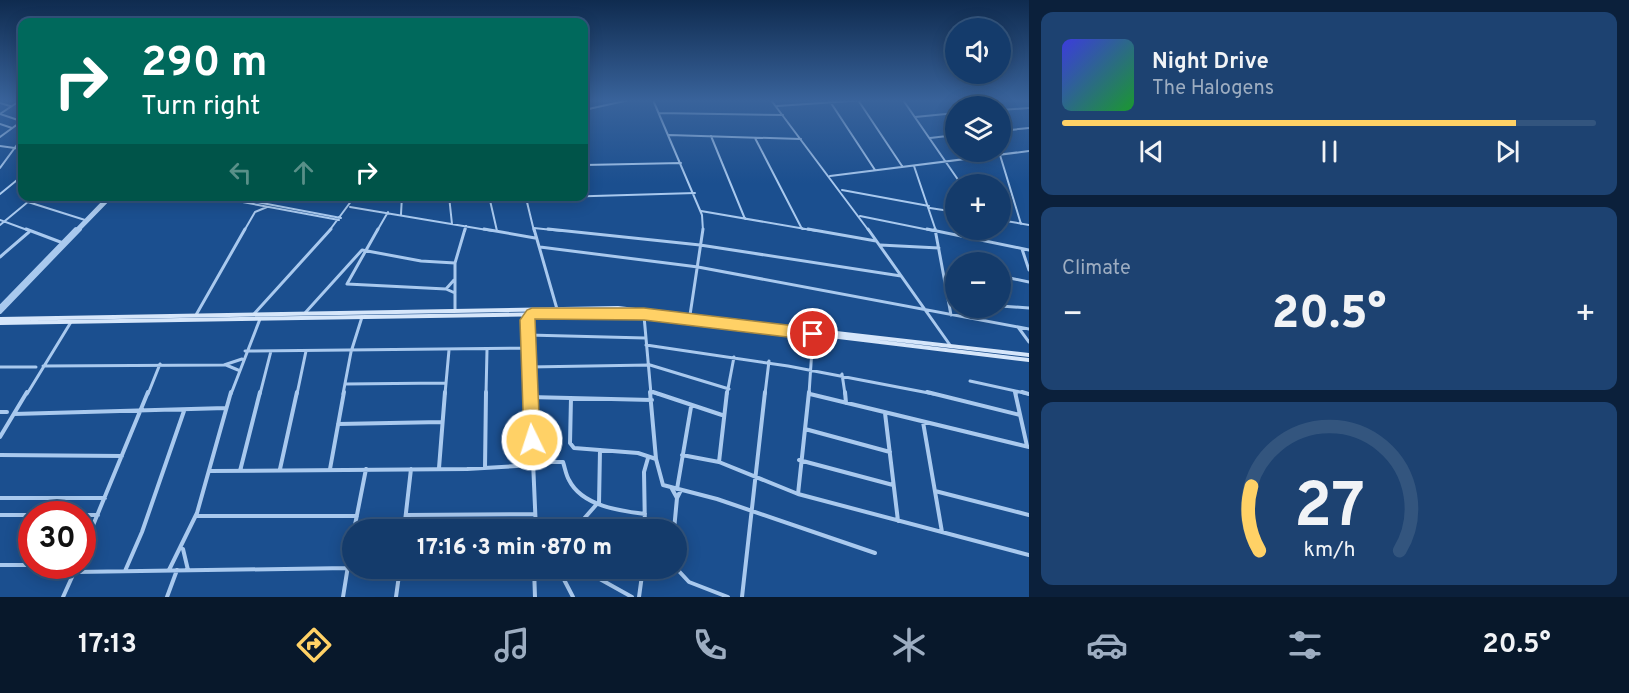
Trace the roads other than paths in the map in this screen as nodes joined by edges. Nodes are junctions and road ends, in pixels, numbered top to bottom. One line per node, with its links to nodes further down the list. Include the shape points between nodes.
1 (12, 128): 12 (street)
2 (666, 128): 9 (street)
3 (793, 128): 15 (street)
4 (848, 128): 30 (street)
5 (876, 128): 28 (street)
6 (923, 128): 14 (street)
7 (1029, 128): 8 (street)
8 (1011, 130)
9 (669, 135): 10 (street); 25 (street)
10 (711, 136): 13 (street); 58 (street)
11 (945, 136): 14 (street)
12 (0, 137)
13 (755, 138): 15 (street); 68 (street)
14 (930, 138): 22 (street)
15 (801, 139): 31 (street)
16 (18, 144): 18 (street)
17 (0, 146): 18 (street)
18 (15, 148): 19 (street); 29 (street)
19 (18, 148)
20 (1029, 151): 21 (street)
21 (1011, 153)
22 (945, 160)
23 (945, 161): 27 (street)
24 (1002, 162): 63 (street)
25 (681, 163): 26 (street); 34 (street)
26 (588, 165)
27 (913, 165): 28 (street); 50 (street)
28 (902, 167): 30 (street)
29 (0, 168)
30 (875, 170): 31 (street)
31 (830, 176): 33 (street)
32 (18, 179): 35 (street)
33 (840, 190): 50 (street); 56 (street)
34 (695, 193): 36 (street); 54 (street)
35 (0, 194)
36 (588, 196)
37 (105, 201): 59 (street)
38 (105, 201): 72 (street)
39 (234, 201): 47 (street)
40 (250, 201): 57 (street)
41 (353, 201): 49 (street)
42 (402, 201): 55 (street)
43 (450, 201): 62 (street)
44 (490, 201): 70 (street)
45 (527, 201): 67 (street)
46 (28, 202): 59 (street); 60 (street)
47 (254, 205): 48 (street); 52 (street)
48 (267, 207): 52 (street); 57 (street)
49 (350, 207): 53 (street); 57 (street)
50 (929, 207): 51 (street); 71 (street)
51 (945, 210)
52 (255, 212): 108 (street)
53 (388, 212): 55 (street); 80 (street)
54 (701, 212): 58 (street); 76 (street)
55 (401, 214): 62 (street)
56 (858, 215): 71 (street); 74 (street)
57 (340, 219): 103 (street)
58 (745, 219): 68 (street)
59 (85, 220): 72 (street)
60 (2, 221): 64 (street); 69 (street)
61 (1011, 222): 63 (street)
62 (452, 224): 66 (street)
63 (1021, 224): 65 (street)
64 (0, 225)
65 (1029, 225)
66 (466, 226): 70 (street); 84 (street)
67 (534, 228): 73 (street); 76 (street)
68 (802, 230): 74 (street)
69 (29, 231): 75 (street); 83 (street)
70 (497, 231): 73 (street)
71 (936, 231): 79 (street); 81 (street)
72 (72, 236): 75 (street); 100 (street)
73 (535, 238): 78 (street)
74 (876, 240): 77 (street)
75 (64, 243): 94 (street)
76 (700, 245): 85 (street); 87 (street)
77 (880, 245): 79 (street); 87 (street)
78 (540, 247): 85 (street); 97 (street)
79 (939, 248): 89 (street)
80 (365, 249): 84 (street, via 421,261); 92 (street, via 347,285); 102 (street, via 352,258)
81 (1022, 249): 82 (street); 86 (street)
82 (1029, 250)
83 (0, 258)
84 (455, 263): 90 (street)
85 (698, 267): 99 (street); 109 (street)
86 (1029, 270)
87 (901, 276): 99 (street)
88 (1011, 278): 91 (street)
89 (945, 279)
90 (454, 280): 92 (street); 93 (street)
91 (1029, 282)
92 (446, 289): 93 (street)
93 (455, 293): 98 (street)
94 (0, 308)
95 (1011, 308): 96 (street)
96 (1029, 308)
97 (557, 309): 101 (main road); 110 (main road, via 618,308)
98 (455, 310): 101 (main road); 102 (main road)
99 (923, 310): 107 (street); 125 (street)
100 (0, 312)
101 (478, 312): 104 (main road); 111 (main road)
102 (305, 313): 103 (main road)
103 (254, 314): 108 (main road)
104 (521, 314): 105 (main road); 114 (street)
105 (532, 314): 106 (main road); 114 (street)
106 (644, 314): 110 (main road); 121 (street)
107 (945, 314)
108 (196, 315): 115 (main road)
109 (690, 315): 110 (main road); 125 (main road)
110 (682, 316): 119 (main road)
111 (362, 317): 113 (main road); 131 (street)
112 (968, 318): 117 (street)
113 (260, 319): 116 (main road); 128 (street)
114 (527, 320): 120 (street)
115 (0, 321): 116 (main road)
116 (71, 322): 140 (street)
117 (1018, 327): 118 (street); 122 (street)
118 (1029, 329)
119 (813, 334): 125 (main road); 144 (street)
120 (528, 335): 121 (street); 124 (street)
121 (645, 338): 123 (street)
122 (1029, 342)
123 (646, 345): 133 (street); 139 (street)
124 (528, 348): 127 (street); 143 (street)
125 (952, 348): 132 (main road); 135 (main road)
126 (448, 350): 127 (street); 131 (street); 148 (street)
127 (487, 350): 186 (street)
128 (245, 351): 129 (street); 134 (street)
129 (271, 351): 130 (street); 192 (street)
130 (306, 351): 131 (street); 190 (street)
131 (351, 352): 149 (street)
132 (1029, 355)
133 (734, 357): 136 (street); 150 (street)
134 (243, 358): 138 (street); 145 (street)
135 (1029, 360)
136 (769, 361): 144 (street); 193 (street)
137 (160, 364): 138 (street); 140 (street); 164 (street)
138 (224, 365): 145 (street)
139 (650, 365): 143 (street); 150 (street); 152 (street)
140 (43, 366): 166 (street)
141 (0, 367): 142 (street)
142 (36, 367)
143 (529, 367): 155 (street)
144 (813, 369): 146 (street); 153 (street)
145 (238, 370): 160 (street)
146 (842, 374): 158 (street); 168 (street)
147 (970, 381): 151 (street)
148 (445, 383): 149 (street); 169 (street)
149 (345, 384): 171 (street)
150 (729, 389): 167 (street)
151 (1015, 391): 154 (street); 168 (street)
152 (652, 392): 157 (street); 159 (street)
153 (810, 394): 158 (street); 172 (street)
154 (1029, 394)
155 (529, 397): 156 (street); 184 (street)
156 (571, 398): 157 (street); 175 (street, via 570,443 574,448)
157 (652, 400): 181 (street)
158 (846, 403): 165 (street)
159 (691, 406): 167 (street); 177 (street)
160 (226, 408): 161 (street); 191 (street)
161 (184, 411): 164 (street); 231 (street)
162 (0, 412): 163 (street)
163 (7, 412)
164 (140, 412): 166 (street); 179 (street)
165 (885, 413): 170 (street); 176 (street)
166 (14, 414): 173 (street)
167 (723, 415): 183 (street)
168 (1020, 415): 174 (street)
169 (442, 422): 171 (street); 185 (street)
170 (923, 422): 174 (street); 197 (street)
171 (338, 424): 187 (street)
172 (805, 429): 176 (street); 182 (street)
173 (0, 437)
174 (1028, 446)
175 (600, 450): 180 (street, via 638,453); 202 (street)
176 (890, 452): 194 (street)
177 (682, 454): 183 (street); 196 (street)
178 (0, 455): 179 (street)
179 (122, 456): 200 (street)
180 (648, 458): 181 (street); 205 (street, via 644,471)
181 (656, 459): 195 (street, via 661,482)
182 (799, 460): 194 (street); 198 (street)
183 (719, 462): 193 (street)
184 (533, 464): 186 (street); 202 (street, via 563,462 570,481); 204 (street)
185 (439, 468): 186 (street); 189 (street)
186 (485, 468)
187 (330, 469): 188 (street); 190 (street)
188 (366, 469): 189 (street); 212 (street)
189 (411, 469): 209 (street)
190 (279, 470): 192 (street)
191 (210, 471): 192 (street); 211 (street)
192 (240, 471)
193 (756, 477): 198 (street); 203 (street)
194 (894, 485): 220 (street)
195 (671, 487): 196 (street); 201 (street)
196 (679, 489): 201 (street); 203 (street)
197 (935, 491): 210 (street); 221 (street)
198 (798, 494): 220 (street)
199 (0, 498): 200 (street)
200 (105, 498): 208 (street)
201 (677, 498): 218 (street)
202 (598, 504): 205 (street); 216 (street)
203 (752, 512): 223 (street); 250 (street)
204 (535, 514): 209 (street); 215 (street)
205 (645, 514): 217 (street)
206 (0, 515): 207 (street)
207 (18, 515)
208 (98, 515): 219 (street)
209 (406, 515): 214 (street)
210 (1029, 515)
211 (197, 516): 212 (street); 222 (street)
212 (357, 516): 213 (street)
213 (356, 519)
214 (405, 519)
215 (535, 519)
216 (584, 519)
217 (645, 519)
218 (675, 519)
219 (96, 520)
220 (898, 522): 221 (street)
221 (942, 533): 224 (street)
222 (183, 549): 228 (street); 230 (street)
223 (875, 553)
224 (1029, 555)
225 (0, 565): 226 (street)
226 (18, 565)
227 (342, 568): 230 (street)
228 (169, 570): 229 (street); 231 (street)
229 (177, 570): 230 (street); 242 (street)
230 (188, 570)
231 (125, 571): 232 (street)
232 (96, 572)
233 (72, 579): 241 (street)
234 (346, 579): 243 (street)
235 (399, 579): 244 (street)
236 (534, 579): 245 (street)
237 (564, 579): 246 (street)
238 (602, 579): 247 (street)
239 (641, 579): 248 (street)
240 (686, 579): 249 (street)
241 (63, 597)
242 (167, 597)
243 (344, 597)
244 (396, 597)
245 (535, 597)
246 (573, 597)
247 (632, 597)
248 (639, 597)
249 (728, 597)
250 (742, 597)

